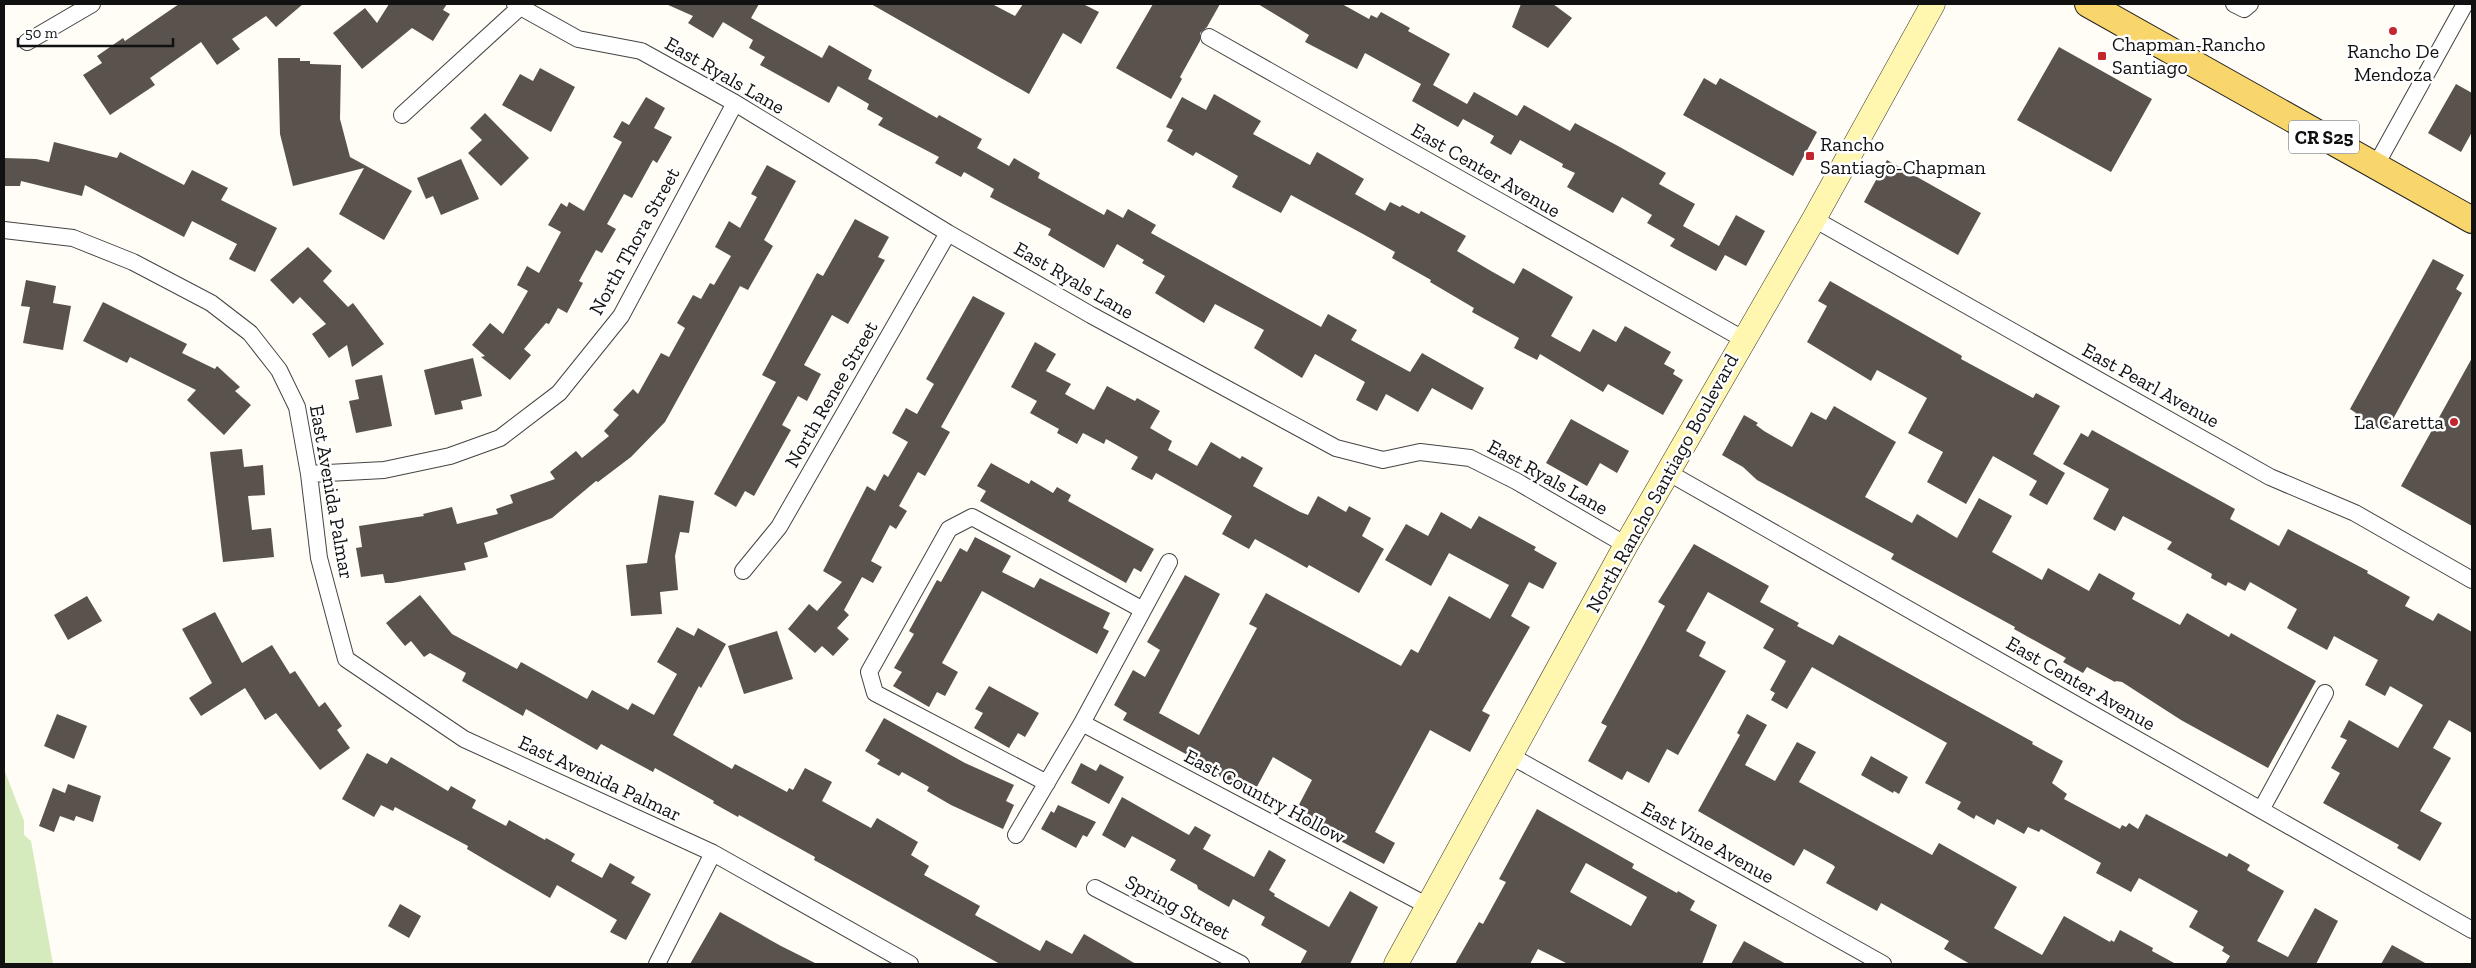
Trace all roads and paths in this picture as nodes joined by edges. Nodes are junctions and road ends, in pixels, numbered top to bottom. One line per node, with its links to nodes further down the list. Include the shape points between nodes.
1 (92, 4): 7 (street)
2 (1933, 4): 11 (street, North Rancho Santiago Boulevard)
3 (2088, 4): 10 (main road, CR S25)
4 (2465, 4): 10 (street)
5 (517, 6): 8 (street, East Ryals Lane, via 578,39 641,51); 9 (street)
6 (1209, 37): 15 (street, East Center Avenue)
7 (28, 42)
8 (735, 103): 14 (street, East Ryals Lane); 17 (street, North Thora Street, via 621,316 559,393 500,438 450,456 384,470)
9 (402, 115)
10 (2376, 165): 12 (main road, CR S25)
11 (1814, 219): 15 (street, North Rancho Santiago Boulevard); 21 (street, East Pearl Avenue, via 2270,476 2355,514)
12 (2472, 220)
13 (4, 230): 17 (street, East Avenida Palmar, via 72,238 133,262 211,302 250,332 279,370 297,406)
14 (948, 232): 18 (street, East Ryals Lane, via 1142,343 1336,448 1383,460 1420,452 1470,458); 20 (street, North Renee Street, via 779,527)
15 (1743, 340): 16 (street, North Rancho Santiago Boulevard)
16 (1669, 473): 18 (street, North Rancho Santiago Boulevard); 27 (street, East Center Avenue)
17 (309, 474): 29 (street, East Avenida Palmar, via 318,558 346,659 464,739)
18 (1626, 545): 25 (street, North Rancho Santiago Boulevard)
19 (1169, 562): 22 (street)
20 (743, 571)
21 (2472, 580)
22 (1143, 610): 24 (street); 26 (street, via 972,517 949,529 869,672 875,693)
23 (2325, 693): 27 (street)
24 (1082, 723): 26 (street); 31 (street, East Country Hollow)
25 (1512, 756): 31 (street, North Rancho Santiago Boulevard); 37 (street, East Vine Avenue)
26 (1047, 783): 28 (street)
27 (2261, 810): 32 (street, East Center Avenue)
28 (1016, 836)
29 (713, 853): 33 (street); 34 (street, East Avenida Palmar)
30 (1095, 888): 35 (street, Spring Street)
31 (1428, 906): 36 (street, North Rancho Santiago Boulevard)
32 (2472, 930)
33 (657, 964)
34 (910, 964)
35 (1241, 964)
36 (1396, 964)
37 (1883, 964)

